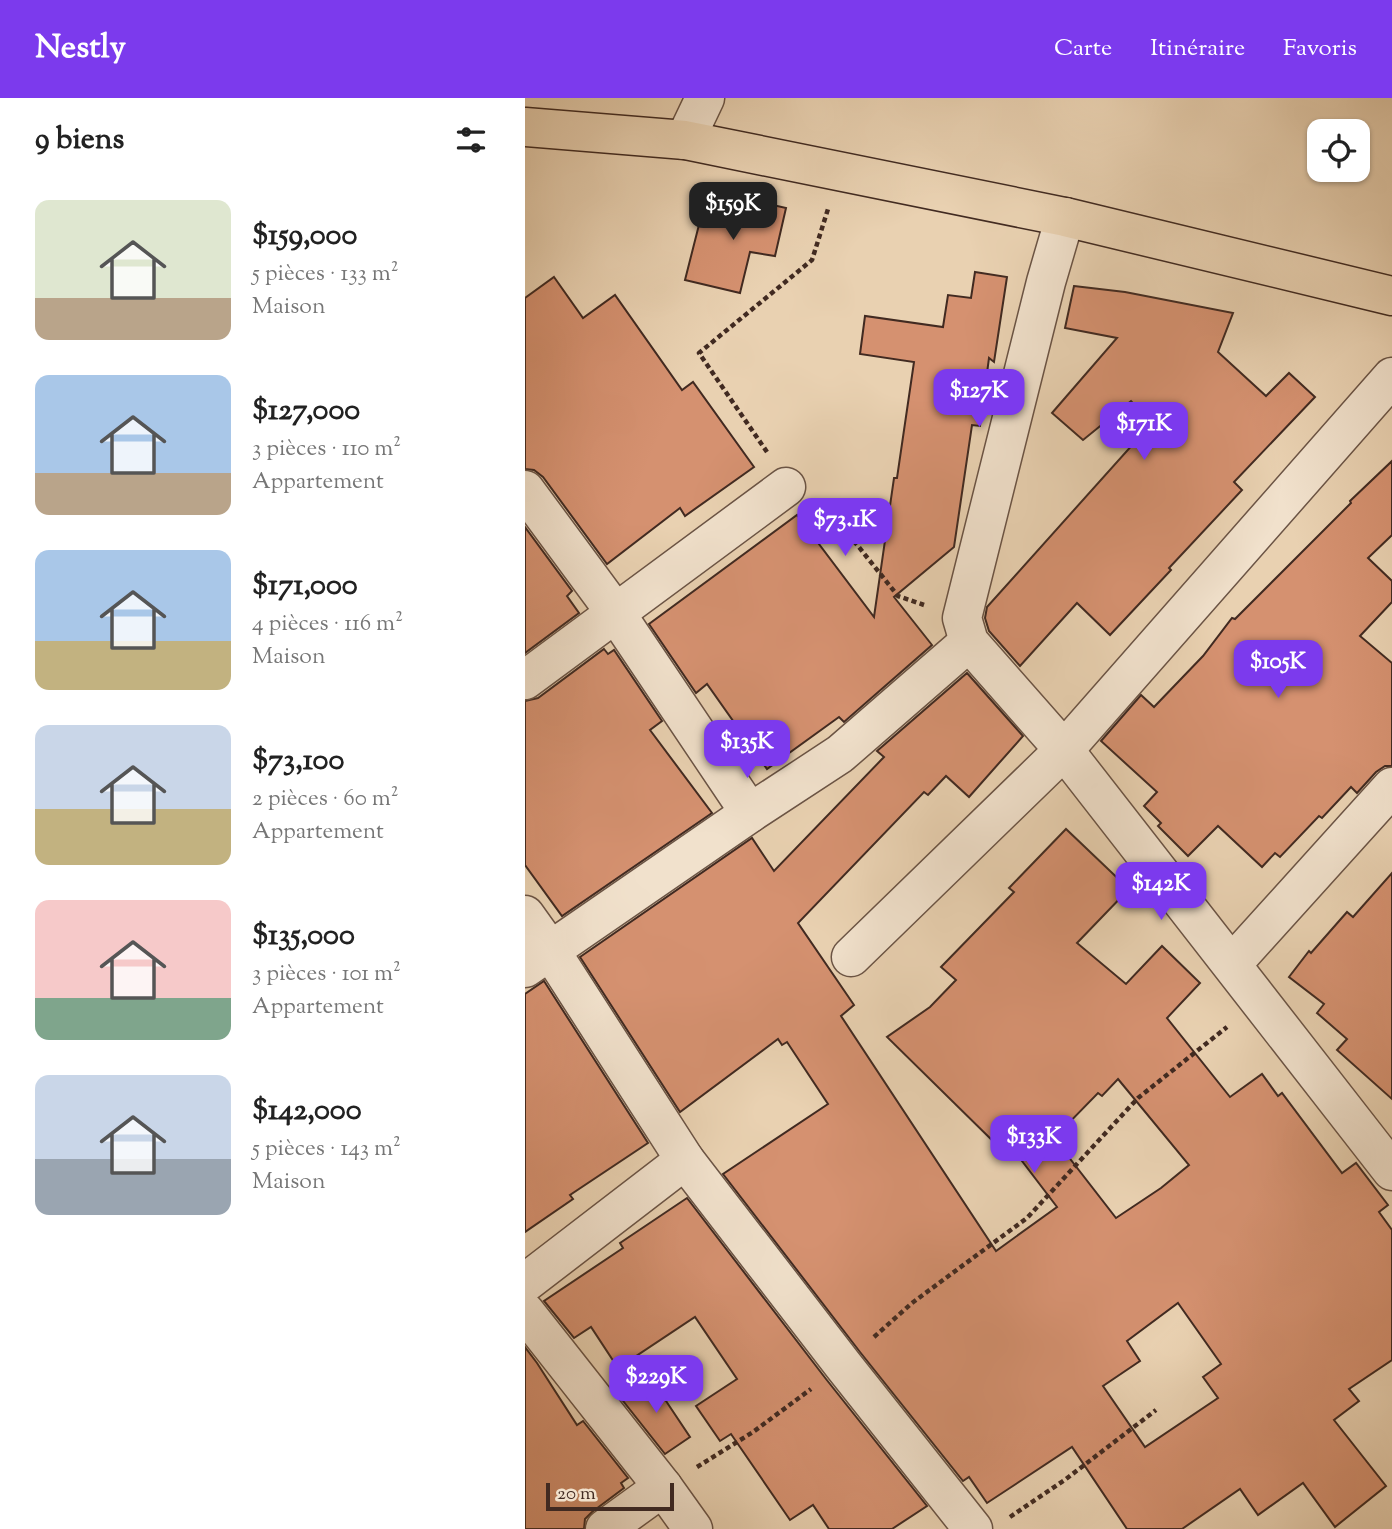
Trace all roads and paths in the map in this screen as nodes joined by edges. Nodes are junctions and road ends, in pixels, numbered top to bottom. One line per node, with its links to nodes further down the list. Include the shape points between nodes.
1 (705, 98): 3 (street)
2 (525, 127): 3 (main road)
3 (685, 140): 4 (main road)
4 (835, 170): 5 (main road); 8 (path, via 812,260 699,352 778,467)
5 (1065, 217): 6 (main road); 11 (street)
6 (1392, 296)
7 (1392, 377): 13 (street)
8 (786, 487): 10 (street); 11 (path, via 814,491 898,596)
9 (525, 491): 10 (street)
10 (615, 612): 12 (street); 15 (street)
11 (966, 630): 13 (street); 15 (street, via 840,754)
12 (525, 680)
13 (1064, 750): 17 (street); 19 (street)
14 (1392, 787): 19 (street)
15 (750, 813): 18 (street)
16 (525, 915): 18 (street)
17 (851, 957)
18 (538, 959): 21 (street)
19 (1231, 964): 20 (street)
20 (1260, 1001): 22 (street); 25 (path, via 1137,1098 1027,1218 912,1303)
21 (685, 1160): 23 (street); 25 (street)
22 (1392, 1171)
23 (525, 1283)
24 (525, 1312): 27 (street)
25 (843, 1365): 27 (path, via 753,1432); 28 (street)
26 (1156, 1410): 28 (path, via 1066,1479)
27 (663, 1488): 29 (street); 30 (street)
28 (988, 1525)
29 (605, 1529)
30 (693, 1529)

